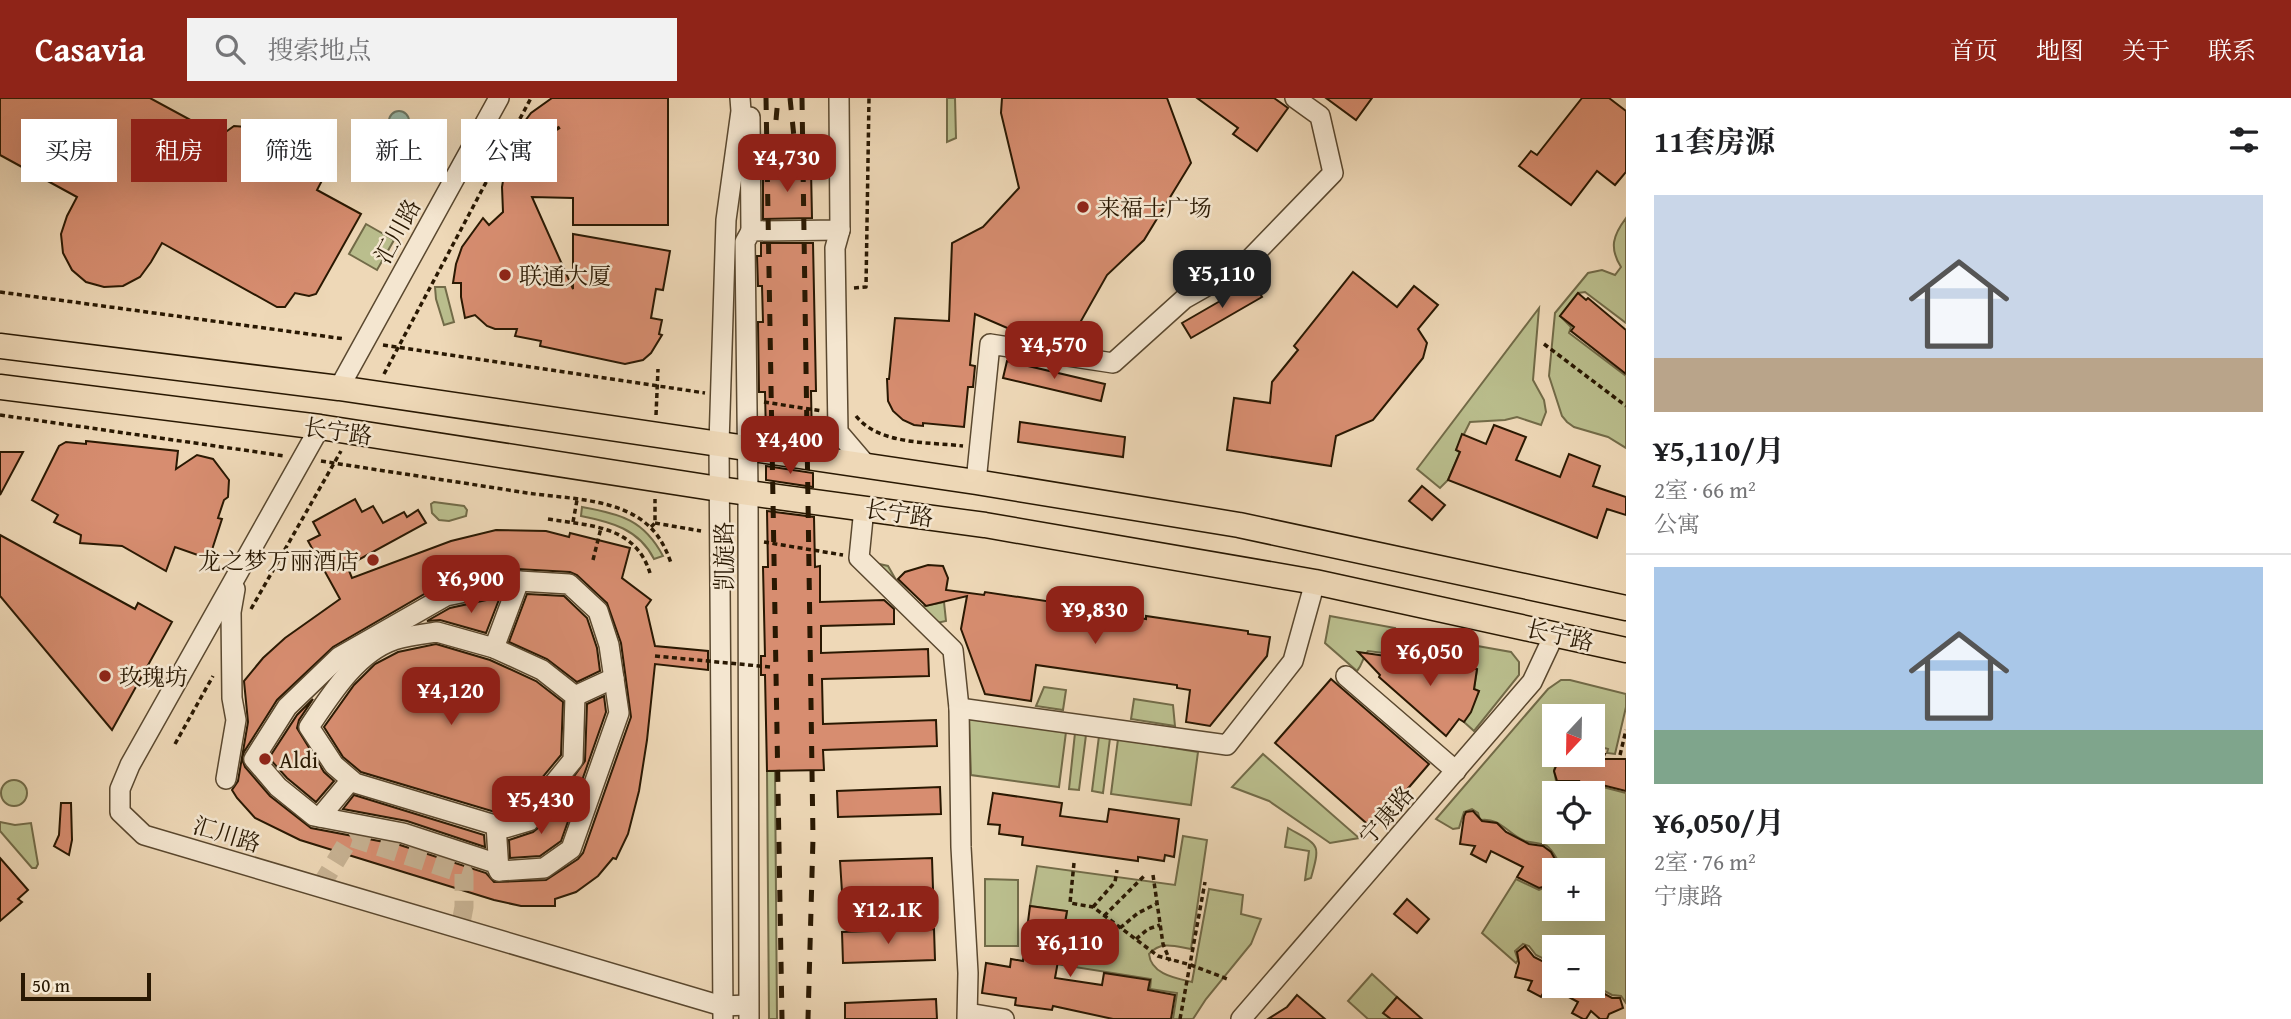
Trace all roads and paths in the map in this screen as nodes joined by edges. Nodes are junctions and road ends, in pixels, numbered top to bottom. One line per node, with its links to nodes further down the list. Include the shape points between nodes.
1 (499, 98): 13 (street, 汇川路)
2 (740, 98): 20 (street, 凯旋路, via 726,220)
3 (750, 98): 10 (street, 凯旋路)
4 (839, 98): 9 (street)
5 (869, 98): 11 (path, via 866,287)
6 (1295, 98): 28 (street, via 1320,116 1333,173 1244,265 1184,299 1113,363 990,344)
7 (560, 127): 8 (path)
8 (557, 129)
9 (841, 230): 10 (street); 23 (street, via 835,248)
10 (751, 231): 21 (street, 凯旋路, via 745,242)
11 (846, 288)
12 (0, 292): 13 (path)
13 (364, 342): 17 (path); 19 (street, 汇川路)
14 (1544, 344): 22 (path)
15 (0, 346): 19 (main road, 长宁路)
16 (658, 369): 17 (path)
17 (657, 386): 20 (path)
18 (0, 387): 25 (main road, 长宁路)
19 (339, 388): 26 (main road, 长宁路)
20 (722, 396): 26 (street, 凯旋路)
21 (745, 399): 23 (path); 27 (street, 凯旋路)
22 (1626, 406)
23 (848, 412): 28 (path, via 888,437); 30 (street, via 838,432)
24 (0, 415): 29 (path)
25 (320, 427): 29 (street, 汇川路); 32 (main road, 长宁路)
26 (719, 444): 27 (main road, 长宁路); 32 (street, 凯旋路)
27 (747, 448): 30 (main road, 长宁路); 33 (street, 凯旋路)
28 (979, 448): 31 (street)
29 (302, 458): 34 (path); 45 (street, 汇川路)
30 (867, 466): 31 (main road, 长宁路)
31 (976, 482): 49 (main road, 长宁路, via 1238,525)
32 (719, 489): 33 (main road, 长宁路); 85 (street, 凯旋路)
33 (748, 492): 35 (main road, 长宁路); 86 (street, 凯旋路)
34 (577, 500): 38 (path); 41 (path, via 620,509)
35 (864, 508): 48 (main road, 长宁路); 59 (street, via 859,558 953,650)
36 (655, 515): 39 (path)
37 (548, 519): 38 (path)
38 (573, 523): 42 (path)
39 (655, 523): 40 (path); 41 (path)
40 (662, 524)
41 (651, 527): 44 (path)
42 (601, 528): 43 (path); 46 (path, via 634,543)
43 (593, 560)
44 (671, 563)
45 (238, 573): 64 (street, via 231,612 236,720); 85 (street, 汇川路, via 120,789 120,812 145,835)
46 (650, 573)
47 (519, 581): 51 (street); 56 (street, via 569,584 598,611); 58 (street, via 446,596 339,657)
48 (1315, 582): 50 (main road, 长宁路); 59 (street, via 1293,661 1227,744)
49 (1626, 608)
50 (1555, 633): 52 (main road, 长宁路); 63 (street, 宁康路, via 1532,682)
51 (495, 648): 57 (street, via 541,670); 60 (street, via 438,632 392,640 362,659)
52 (1626, 650)
53 (655, 656): 54 (path, bridge)
54 (770, 667)
55 (1346, 676): 63 (street)
56 (614, 678): 57 (street); 67 (street, via 618,713)
57 (575, 696): 66 (street, via 573,760)
58 (287, 706): 60 (street); 68 (street, via 254,759 278,787)
59 (958, 708): 87 (street)
60 (309, 727): 65 (street, via 334,765)
61 (1626, 732): 62 (path)
62 (1620, 755)
63 (1456, 771): 90 (street, 宁康路)
64 (226, 779)
65 (351, 780): 68 (street); 69 (street)
66 (546, 793): 67 (street); 69 (street, via 530,821 505,828)
67 (586, 804): 72 (street, via 571,849 544,868)
68 (320, 817): 72 (street, via 403,833 495,863)
69 (496, 825): 72 (street)
70 (1074, 863): 77 (path, via 1070,903)
71 (1117, 870): 77 (path, via 1115,882)
72 (499, 872)
73 (1146, 874): 78 (path)
74 (1153, 875): 76 (path)
75 (1205, 882): 83 (path)
76 (1157, 904): 79 (path); 80 (path)
77 (1093, 907): 78 (path)
78 (1104, 916): 80 (path)
79 (1160, 925): 81 (path); 82 (path)
80 (1120, 928): 81 (path)
81 (1136, 939): 82 (path)
82 (1170, 961): 83 (path)
83 (1191, 965): 84 (path); 89 (path)
84 (1230, 980)
85 (722, 1012): 86 (street, 汇川路)
86 (748, 1012)
87 (968, 1016): 88 (street)
88 (1004, 1019)
89 (1180, 1019)
90 (1241, 1019)

